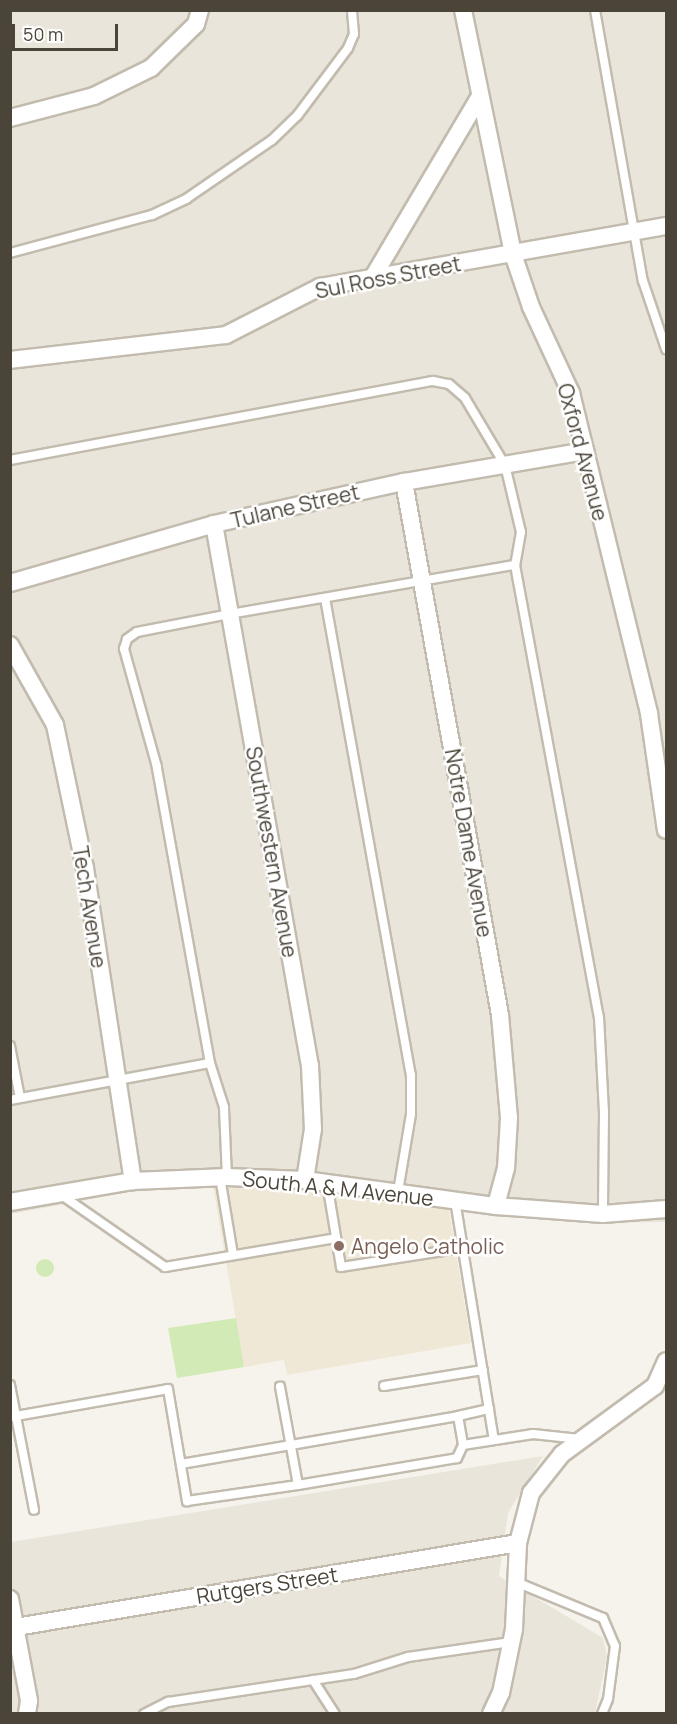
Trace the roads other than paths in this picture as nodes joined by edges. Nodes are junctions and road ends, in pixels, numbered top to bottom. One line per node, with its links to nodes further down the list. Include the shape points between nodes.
1 (200, 10): 6 (street, via 196,24 151,68 94,96)
2 (352, 10): 9 (lane, via 354,34 348,48 297,116 272,140 186,199 152,215)
3 (463, 10): 5 (street, Oxford Avenue)
4 (595, 10): 8 (lane)
5 (479, 98): 10 (street, Oxford Avenue); 11 (street)
6 (10, 118)
7 (666, 226): 8 (street, Sul Ross Street)
8 (634, 232): 10 (street, Sul Ross Street); 12 (lane, via 643,281)
9 (10, 253)
10 (513, 254): 11 (street, Sul Ross Street); 14 (street, Oxford Avenue, via 531,306 571,393)
11 (373, 277): 13 (street, Sul Ross Street, via 320,287 226,335)
12 (666, 349)
13 (10, 360)
14 (585, 451): 16 (street, Tulane Street); 25 (street, Oxford Avenue, via 649,714)
15 (10, 460): 16 (lane, via 432,381 449,384 465,398)
16 (505, 465): 17 (street, Tulane Street); 19 (lane, via 520,532)
17 (405, 482): 18 (street, Tulane Street); 20 (street, Notre Dame Avenue)
18 (214, 524): 21 (street, Tulane Street); 23 (street, Southwestern Avenue)
19 (515, 565): 20 (lane); 41 (lane, via 599,1017 604,1102)
20 (422, 581): 22 (lane); 39 (street, Notre Dame Avenue, via 500,1015 509,1118 506,1168)
21 (10, 583)
22 (325, 598): 23 (lane); 35 (lane, via 411,1075 411,1114)
23 (230, 614): 27 (lane, via 137,632 127,639 124,649 157,767); 32 (street, Southwestern Avenue, via 310,1066 313,1129)
24 (10, 645): 28 (street, Tech Avenue, via 55,725 85,868)
25 (666, 831)
26 (10, 1046): 29 (lane)
27 (210, 1063): 28 (lane); 31 (lane, via 224,1107)
28 (117, 1081): 29 (lane); 33 (street, Tech Avenue)
29 (20, 1098): 30 (lane)
30 (10, 1100)
31 (224, 1177): 32 (street, South A & M Avenue); 33 (street, South A & M Avenue); 44 (lane)
32 (305, 1180): 34 (street, South A & M Avenue)
33 (133, 1181): 36 (street, South A & M Avenue)
34 (327, 1183): 35 (street, South A & M Avenue); 42 (lane)
35 (398, 1192): 37 (street, South A & M Avenue)
36 (60, 1194): 38 (street, South A & M Avenue); 44 (lane, via 165,1268)
37 (454, 1200): 39 (street, South A & M Avenue); 43 (lane)
38 (10, 1202)
39 (496, 1206): 41 (street, South A & M Avenue)
40 (666, 1209): 41 (street, South A & M Avenue)
41 (603, 1214)
42 (336, 1238): 43 (lane, via 341,1267); 44 (lane)
43 (462, 1248): 46 (lane)
44 (233, 1255)
45 (666, 1361): 53 (street, via 655,1386)
46 (483, 1370): 48 (lane); 50 (lane)
47 (10, 1385): 52 (lane)
48 (384, 1386)
49 (280, 1387): 55 (lane)
50 (489, 1409): 51 (lane); 54 (lane)
51 (458, 1416): 55 (lane); 56 (lane)
52 (13, 1417): 57 (lane, via 168,1389); 59 (lane)
53 (580, 1439): 54 (lane, via 533,1434); 60 (street, via 562,1454 531,1493)
54 (494, 1440): 56 (lane)
55 (292, 1445): 57 (lane); 58 (lane)
56 (463, 1445): 58 (lane, via 457,1458)
57 (181, 1464): 58 (lane, via 188,1502)
58 (298, 1485)
59 (34, 1510)
60 (518, 1543): 61 (street); 63 (street, Rutgers Street)
61 (516, 1582): 64 (street); 70 (lane, via 603,1618 615,1646 608,1699)
62 (10, 1599): 63 (street)
63 (16, 1627): 66 (street, via 29,1701)
64 (511, 1642): 65 (lane, via 408,1657 354,1674); 69 (street, via 501,1693)
65 (313, 1680): 67 (lane, via 168,1702); 68 (lane)
66 (27, 1713)
67 (144, 1713)
68 (335, 1713)
69 (491, 1713)
70 (602, 1713)

